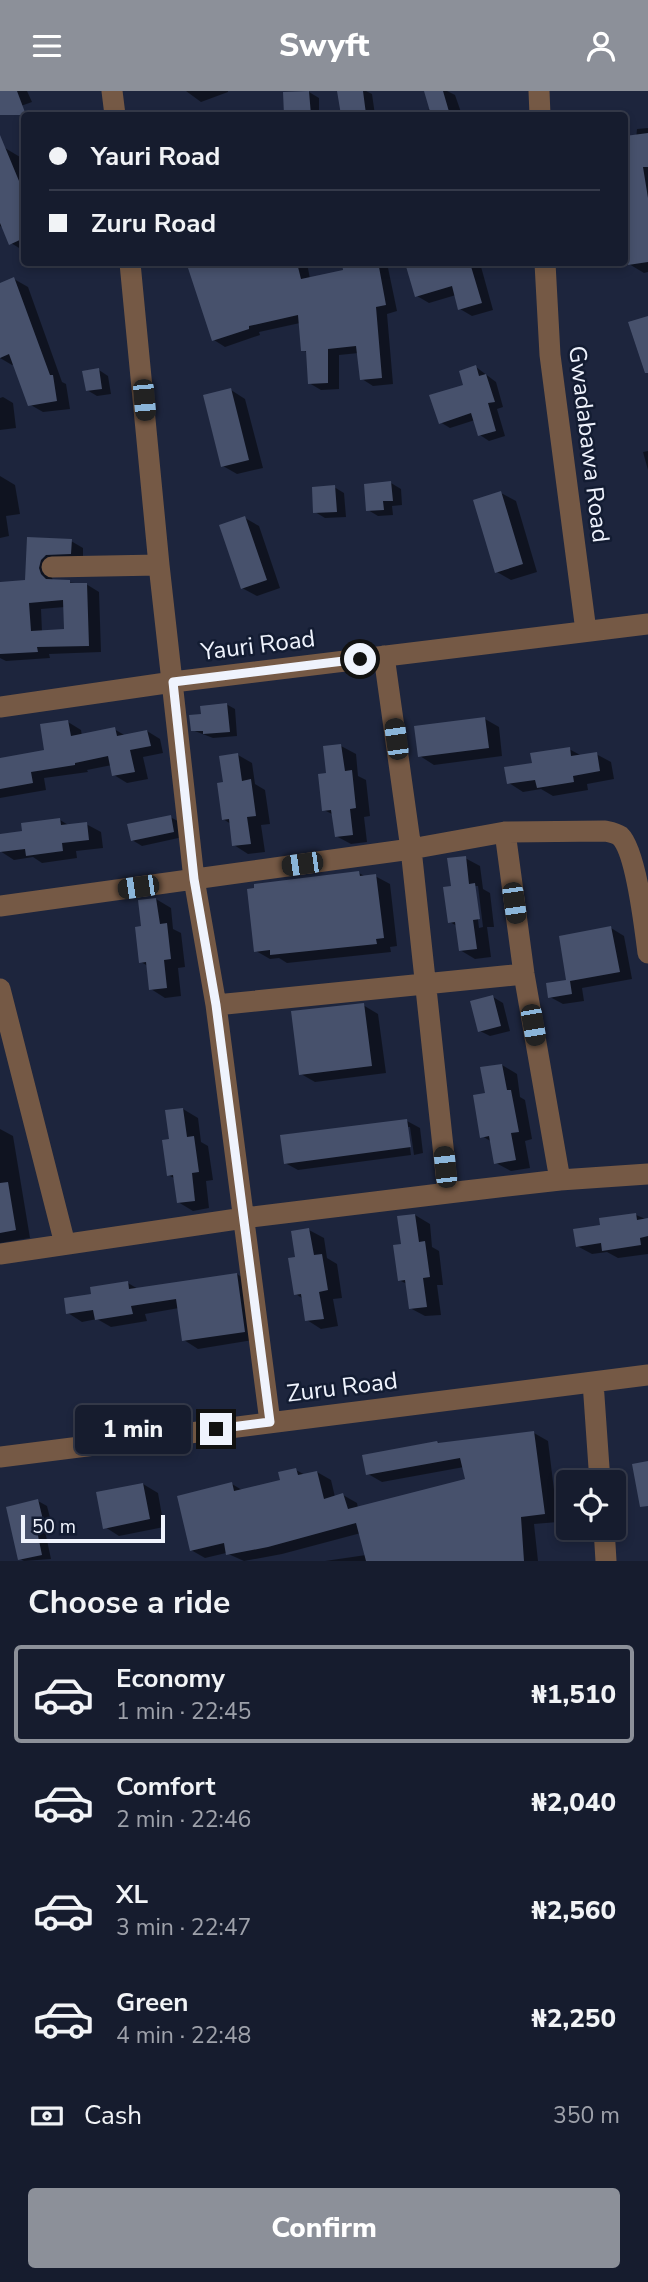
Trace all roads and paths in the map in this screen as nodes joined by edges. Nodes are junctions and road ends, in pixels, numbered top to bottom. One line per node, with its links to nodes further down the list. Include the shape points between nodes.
1 (112, 91): 3 (street)
2 (539, 91): 4 (street)
3 (115, 112)
4 (540, 112)
5 (130, 266): 7 (street)
6 (545, 266): 10 (street, Gwadabawa Road, via 550,355)
7 (159, 565): 8 (street); 12 (street)
8 (52, 567)
9 (648, 624): 10 (street, Yauri Road)
10 (586, 631): 11 (street, Yauri Road)
11 (384, 656): 12 (street, Yauri Road); 15 (street)
12 (173, 682): 13 (street, Yauri Road); 16 (street)
13 (0, 707)
14 (505, 832): 15 (street); 18 (street, via 618,834 632,866); 19 (street)
15 (411, 849): 16 (street); 20 (street)
16 (194, 879): 17 (street); 22 (street)
17 (0, 906)
18 (648, 953)
19 (524, 974): 20 (street); 24 (street)
20 (426, 983): 22 (street); 25 (street)
21 (0, 989): 27 (street)
22 (216, 1005): 26 (street)
23 (648, 1174): 24 (street)
24 (560, 1180): 25 (street)
25 (448, 1193): 26 (street)
26 (244, 1218): 27 (street); 31 (street)
27 (65, 1244): 28 (street)
28 (0, 1254)
29 (648, 1375): 30 (street, Zuru Road)
30 (593, 1383): 31 (street, Zuru Road); 33 (street)
31 (270, 1422): 32 (street, Zuru Road)
32 (0, 1457)
33 (599, 1470)
34 (605, 1540): 35 (street)
35 (606, 1561)

